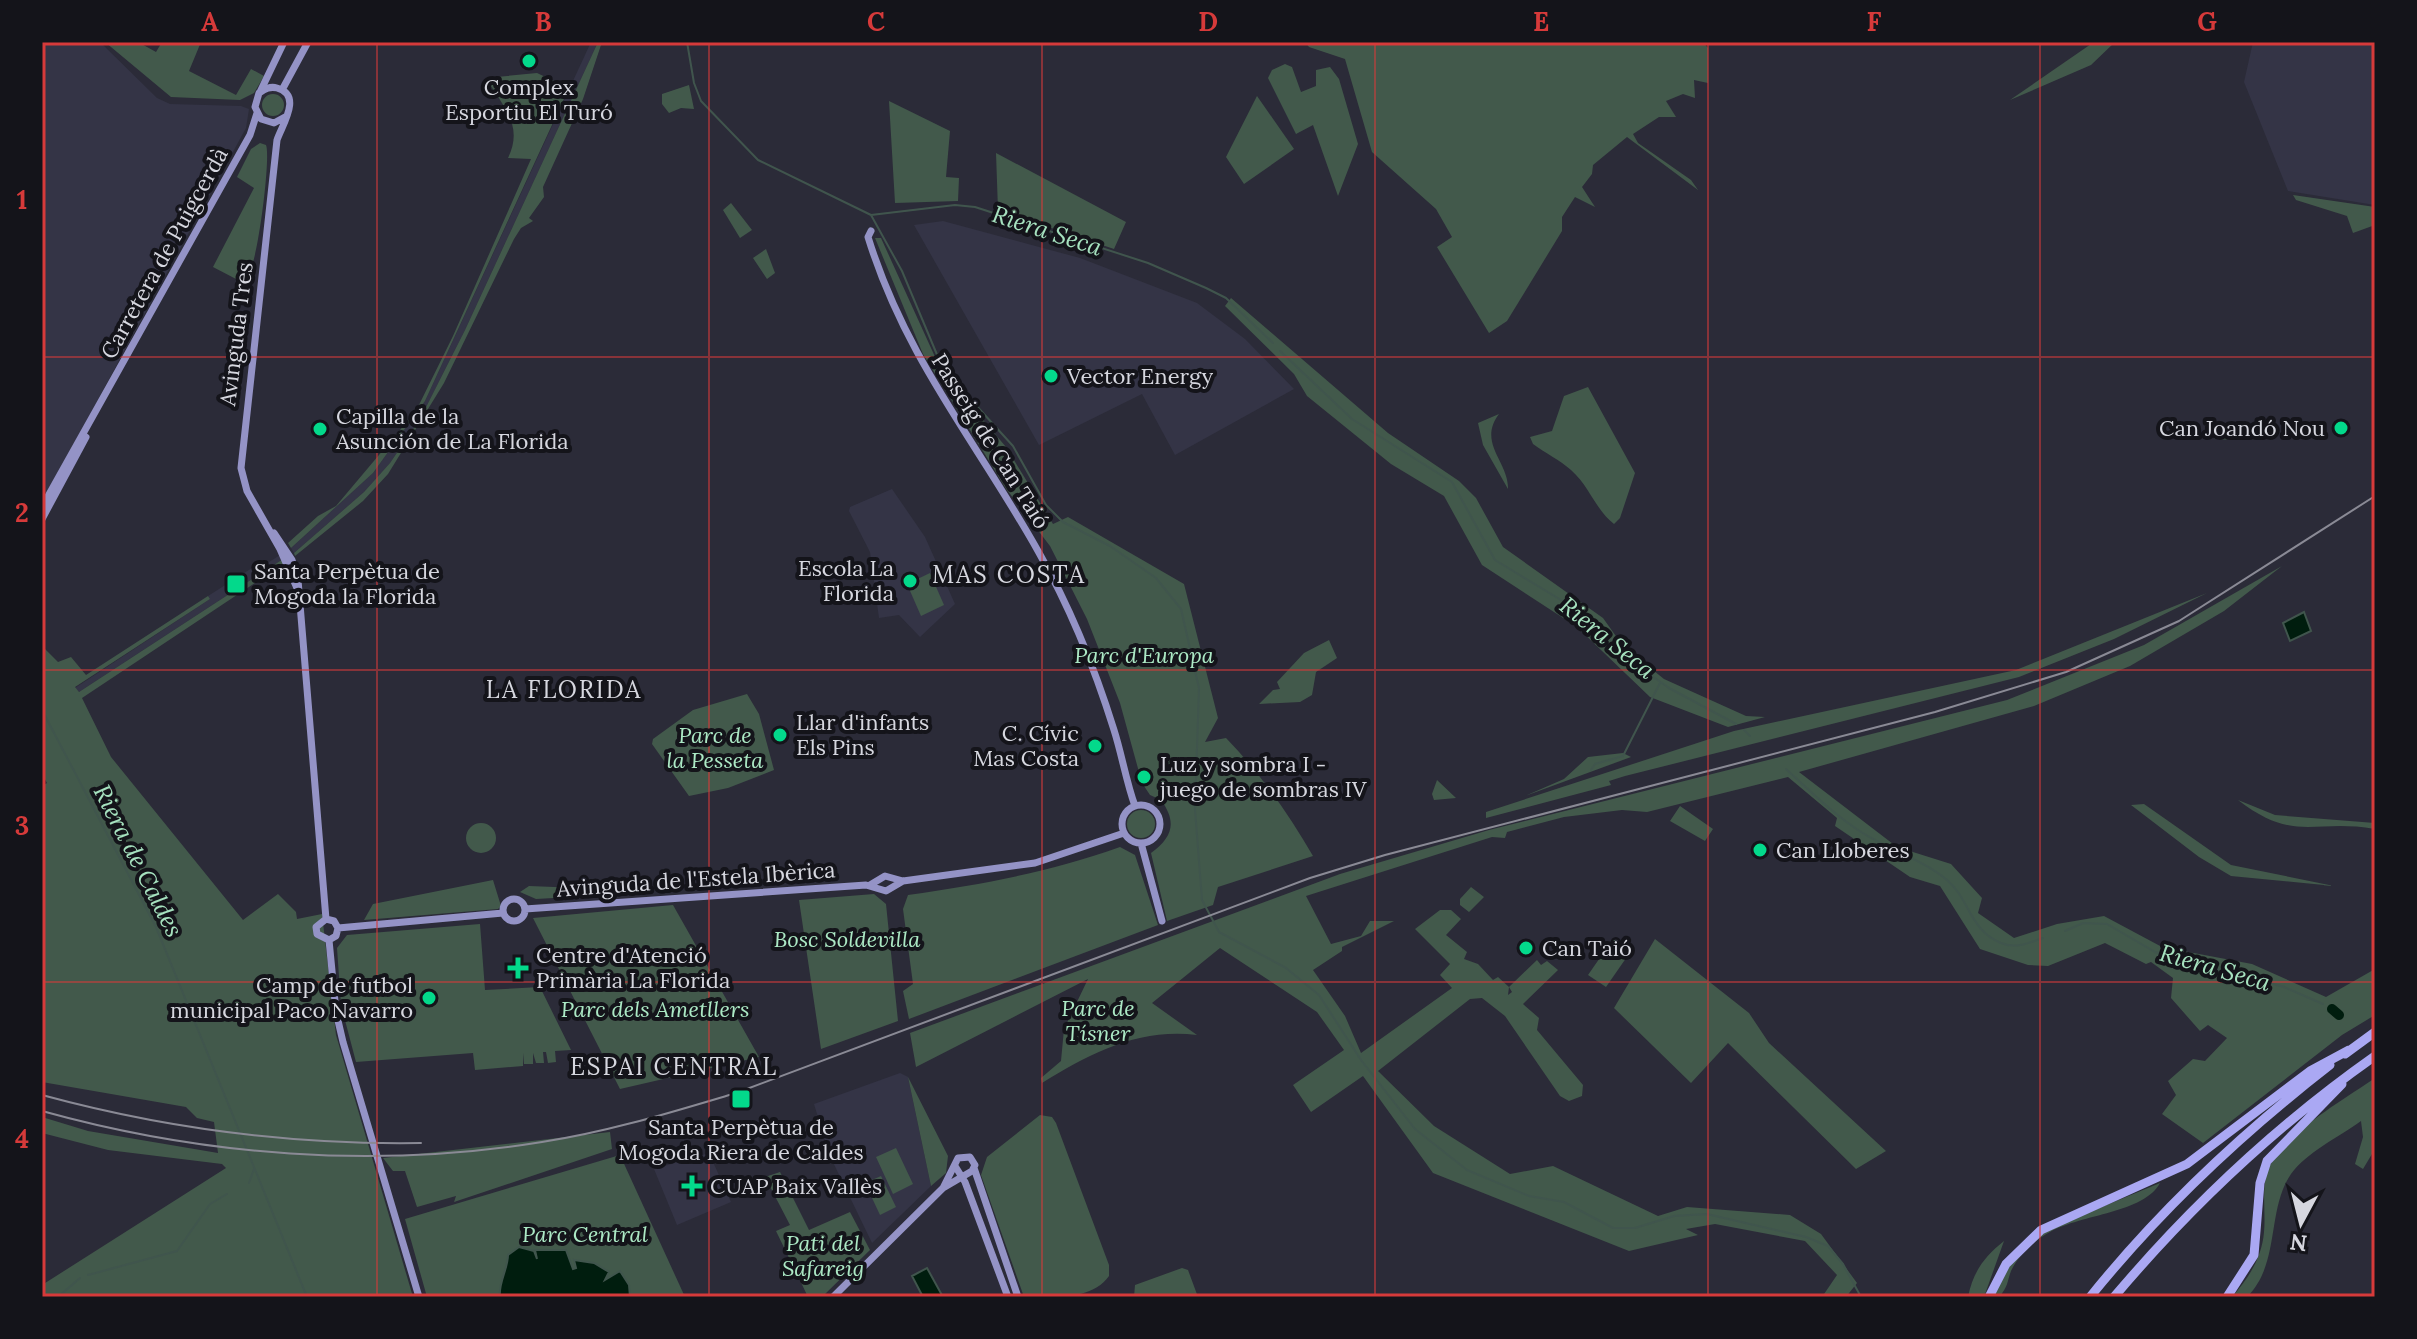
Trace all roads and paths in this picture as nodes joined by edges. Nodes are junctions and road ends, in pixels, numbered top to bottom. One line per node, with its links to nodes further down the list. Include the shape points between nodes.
1 (284, 42): 4 (main road)
2 (308, 42): 3 (main road)
3 (282, 90): 4 (main road, via 270,87); 6 (main road, via 290,104)
4 (260, 92): 5 (main road)
5 (257, 113): 7 (main road); 8 (main road, Carretera de Puigcerdà)
6 (285, 117): 7 (main road); 9 (main road, Avinguda Tres)
7 (267, 122): 8 (main road, Carretera de Puigcerdà); 9 (main road)
8 (250, 135): 11 (main road, Carretera de Puigcerdà)
9 (277, 140): 24 (main road, Avinguda Tres, via 241,457 247,491 292,560 298,592)
10 (871, 231): 17 (main road, Passeig de Can Taió, via 875,258 910,343 1026,530 1081,638)
11 (110, 389): 12 (main road, Carretera de Puigcerdà); 13 (main road, Carretera de Puigcerdà)
12 (75, 458): 13 (main road); 14 (main road, Carretera de Puigcerdà)
13 (65, 464): 14 (main road); 15 (main road, Carretera de Puigcerdà)
14 (66, 475): 16 (main road, Carretera de Puigcerdà)
15 (42, 507)
16 (42, 519)
17 (1135, 806): 18 (main road, via 1123,819); 19 (main road, via 1147,806 1159,818 1156,836)
18 (1124, 833): 19 (main road); 21 (main road, via 1035,863)
19 (1141, 843): 25 (main road)
20 (879, 884): 21 (main road, via 886,891); 21 (main road, via 887,875); 22 (main road, Avinguda de l'Estela Ibèrica)
21 (893, 884)
22 (525, 909): 23 (main road, via 518,920); 23 (main road, via 520,900 510,900)
23 (503, 913): 26 (main road)
24 (326, 919): 26 (main road); 27 (main road, via 316,927 317,934)
25 (1162, 921)
26 (338, 928): 27 (main road)
27 (329, 940): 37 (main road, via 343,1042)
28 (2375, 1032): 29 (highway)
29 (2349, 1050): 41 (highway, via 2310,1071 2187,1164 2041,1230 2006,1264); 42 (highway, via 2202,1173)
30 (2375, 1056): 31 (highway)
31 (2358, 1067): 32 (highway); 43 (highway, via 2225,1178)
32 (2327, 1101): 33 (highway); 44 (highway, via 2267,1161 2254,1255)
33 (2262, 1159)
34 (964, 1172): 35 (main road); 35 (main road); 36 (main road); 40 (main road)
35 (947, 1186): 36 (main road); 38 (main road)
36 (967, 1188): 39 (main road)
37 (419, 1297)
38 (833, 1297)
39 (1008, 1297)
40 (1018, 1297)
41 (1989, 1297)
42 (2090, 1297)
43 (2114, 1297)
44 (2227, 1297)

